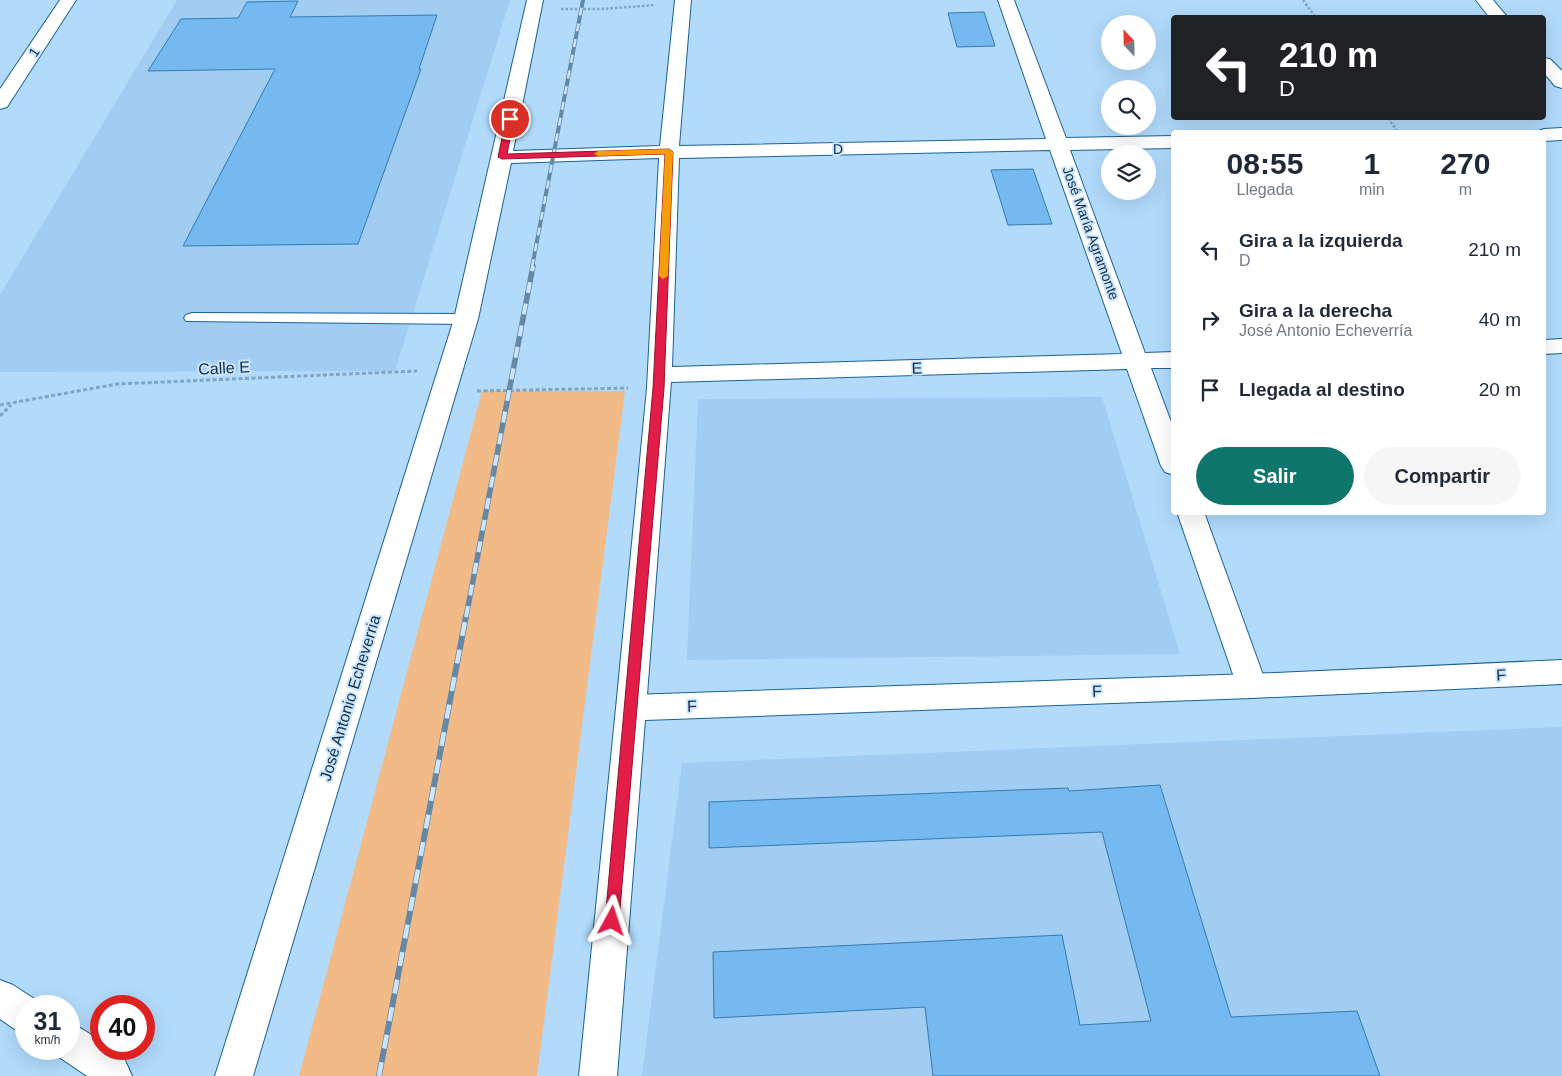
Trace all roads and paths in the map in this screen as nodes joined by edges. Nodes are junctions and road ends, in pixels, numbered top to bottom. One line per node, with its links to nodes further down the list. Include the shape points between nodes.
1 (68, 0): 11 (street, 1)
2 (1006, 0): 15 (street, José María Agramonte)
3 (1303, 0): 7 (path)
4 (1484, 0): 8 (street)
5 (673, 2): 6 (path, via 602,9 551,9); 16 (street)
6 (533, 3): 17 (street, José Antonio Echeverria)
7 (1314, 15)
8 (1497, 15)
9 (1546, 65): 10 (street)
10 (1562, 82)
11 (0, 103)
12 (1562, 134): 13 (street)
13 (1546, 135)
14 (1171, 142): 15 (street, D)
15 (1060, 145): 16 (street, D); 23 (street, José María Agramonte)
16 (669, 152): 17 (street, D); 25 (street)
17 (502, 157): 19 (street, José Antonio Echeverria)
18 (192, 318): 19 (lane)
19 (466, 320): 24 (street, José Antonio Echeverria)
20 (1562, 346): 21 (street)
21 (1546, 347)
22 (1171, 360): 23 (street, E)
23 (1137, 362): 25 (street, E); 29 (street, José María Agramonte)
24 (448, 382): 25 (path, Calle E); 27 (path, Calle E, via 395,371 117,384); 38 (street, José Antonio Echeverria)
25 (659, 382): 33 (street)
26 (0, 404): 27 (path, Calle E)
27 (11, 404): 28 (path)
28 (0, 416)
29 (1171, 458)
30 (1191, 515): 32 (street)
31 (1562, 672): 32 (street, F)
32 (1252, 686): 33 (street, F)
33 (631, 708): 39 (street)
34 (0, 998): 35 (street)
35 (15, 1008)
36 (80, 1049): 37 (street, via 109,1068)
37 (113, 1076)
38 (234, 1076)
39 (598, 1076)

